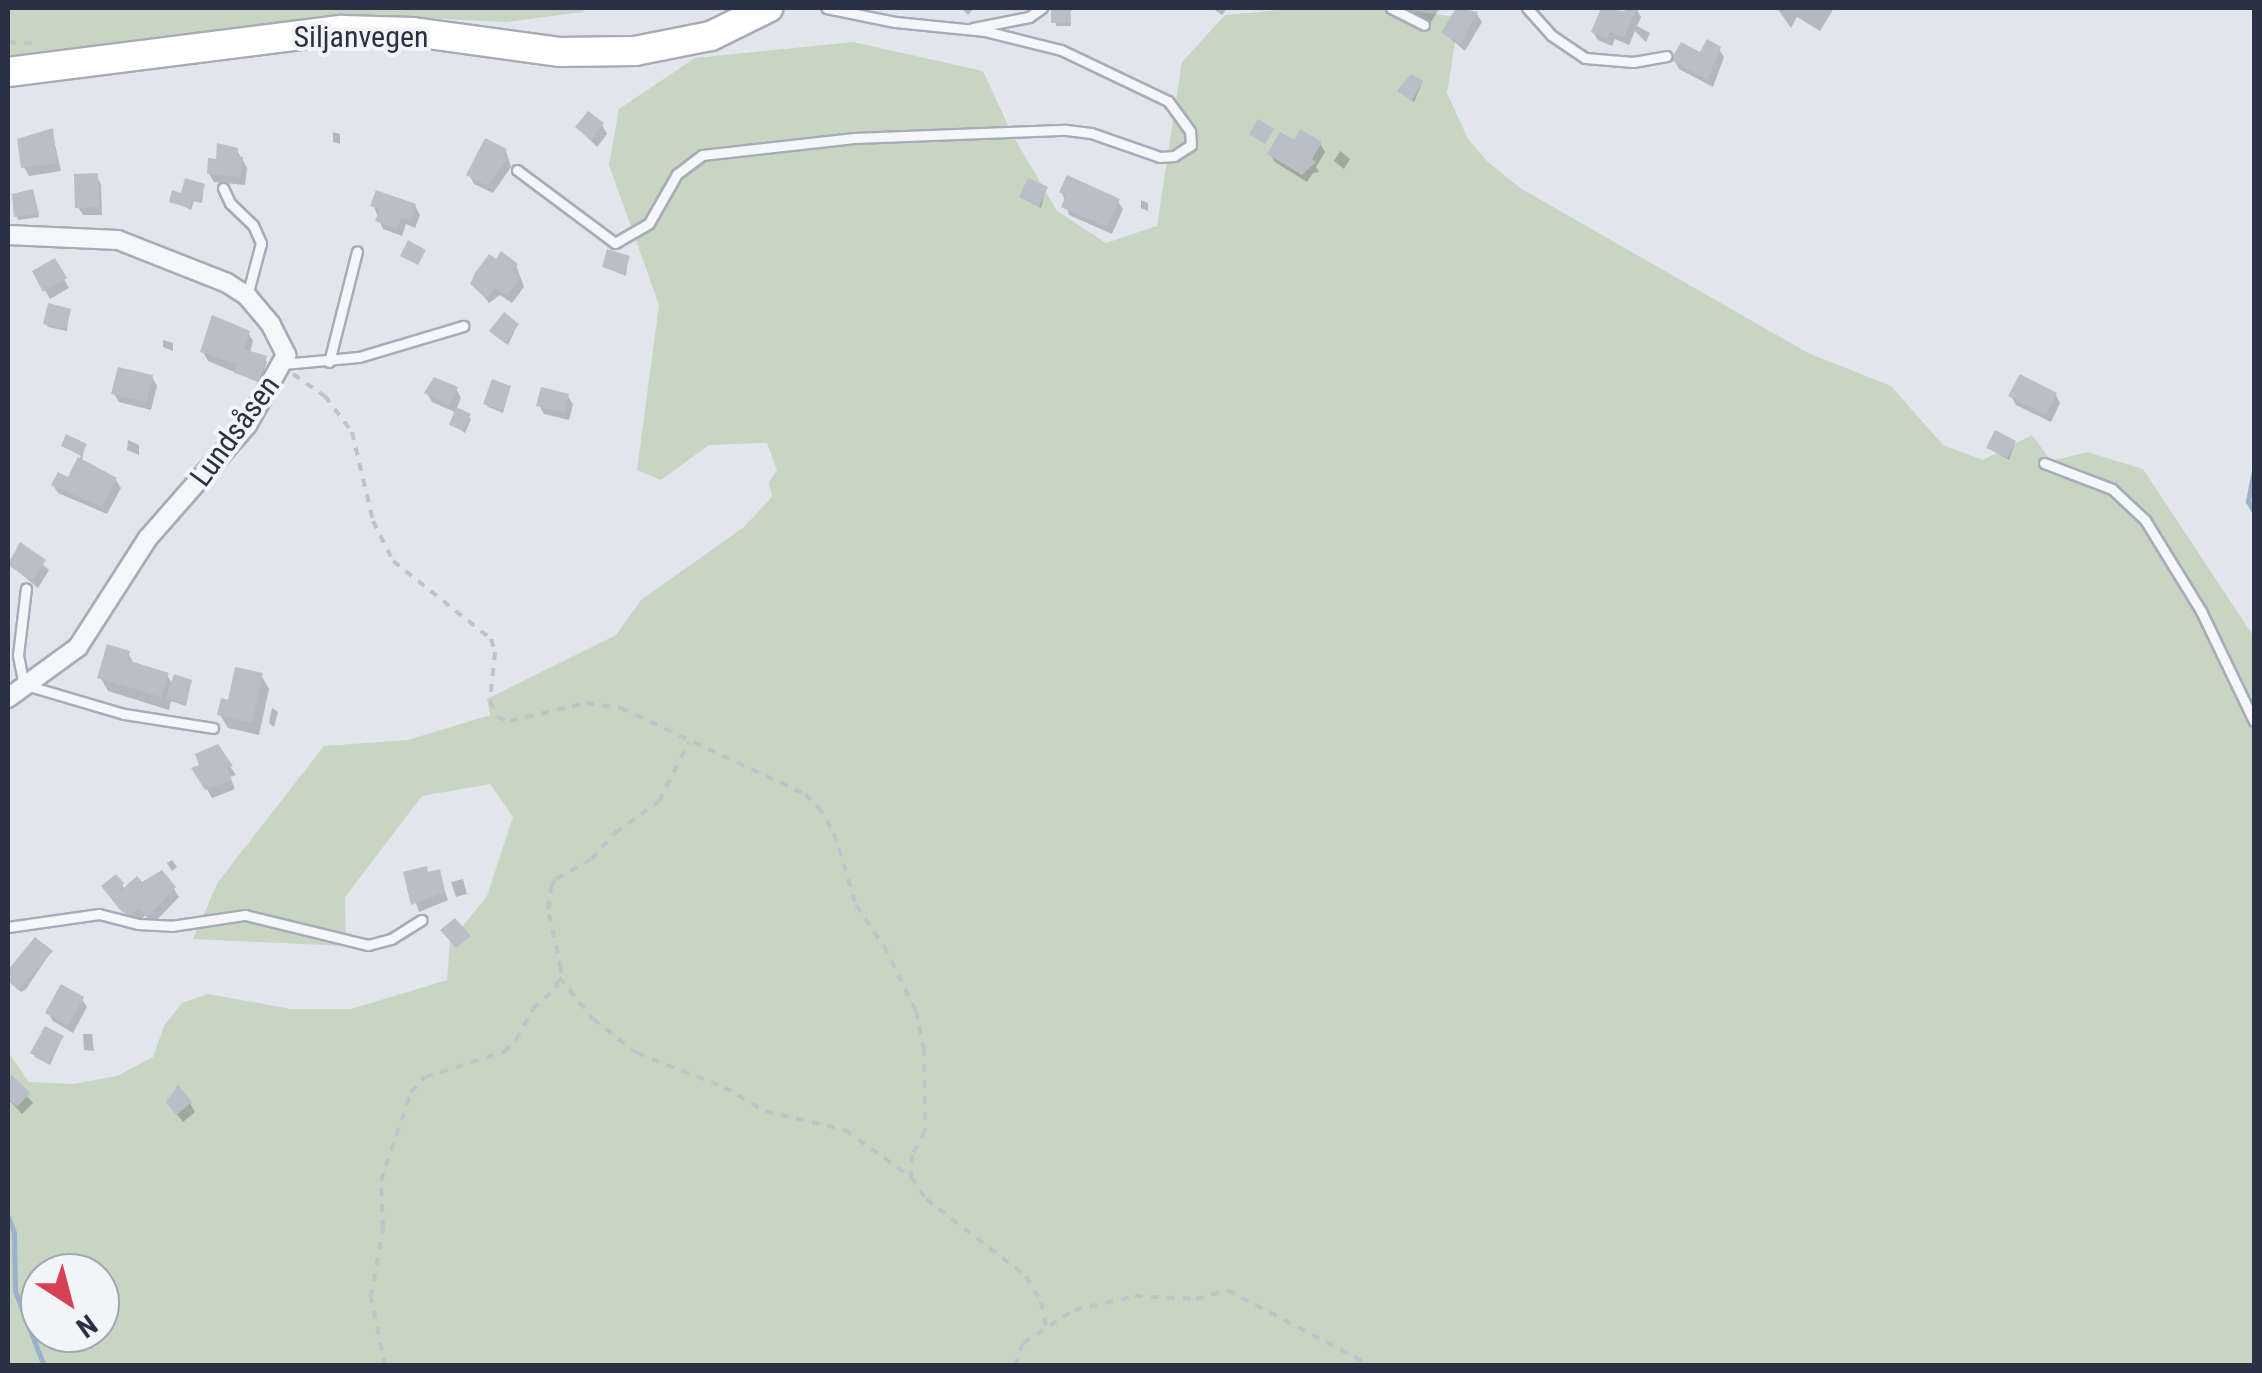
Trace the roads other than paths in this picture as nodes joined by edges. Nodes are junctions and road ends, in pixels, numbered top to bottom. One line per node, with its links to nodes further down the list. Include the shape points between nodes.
1 (768, 8): 9 (main road, Siljanvegen, via 711,36 635,52 559,52 414,32 342,30)
2 (826, 8): 7 (lane)
3 (1042, 8): 7 (lane)
4 (1391, 8): 6 (lane)
5 (1527, 8): 8 (lane, via 1585,58 1634,62)
6 (1424, 25)
7 (970, 29): 10 (lane, via 1060,50 1151,90 1183,120 1191,145 1160,157 1066,130 854,138 720,152 676,174 649,223 615,243)
8 (1666, 56)
9 (8, 72)
10 (517, 170)
11 (223, 188): 14 (lane, via 261,243)
12 (8, 235): 14 (street, Lundsåsen, via 118,240)
13 (357, 251): 16 (lane)
14 (247, 296): 17 (street, Lundsåsen, via 284,347)
15 (462, 326): 16 (lane)
16 (329, 362): 17 (lane)
17 (283, 364): 20 (street, Lundsåsen, via 247,425 148,538 78,647)
18 (2044, 463): 21 (lane, via 2112,489 2145,520 2201,611)
19 (26, 588): 20 (lane)
20 (20, 691): 22 (lane)
21 (2254, 722)
22 (214, 728)
23 (420, 920): 24 (lane, via 368,945 244,915 170,926 99,914)
24 (8, 927)

